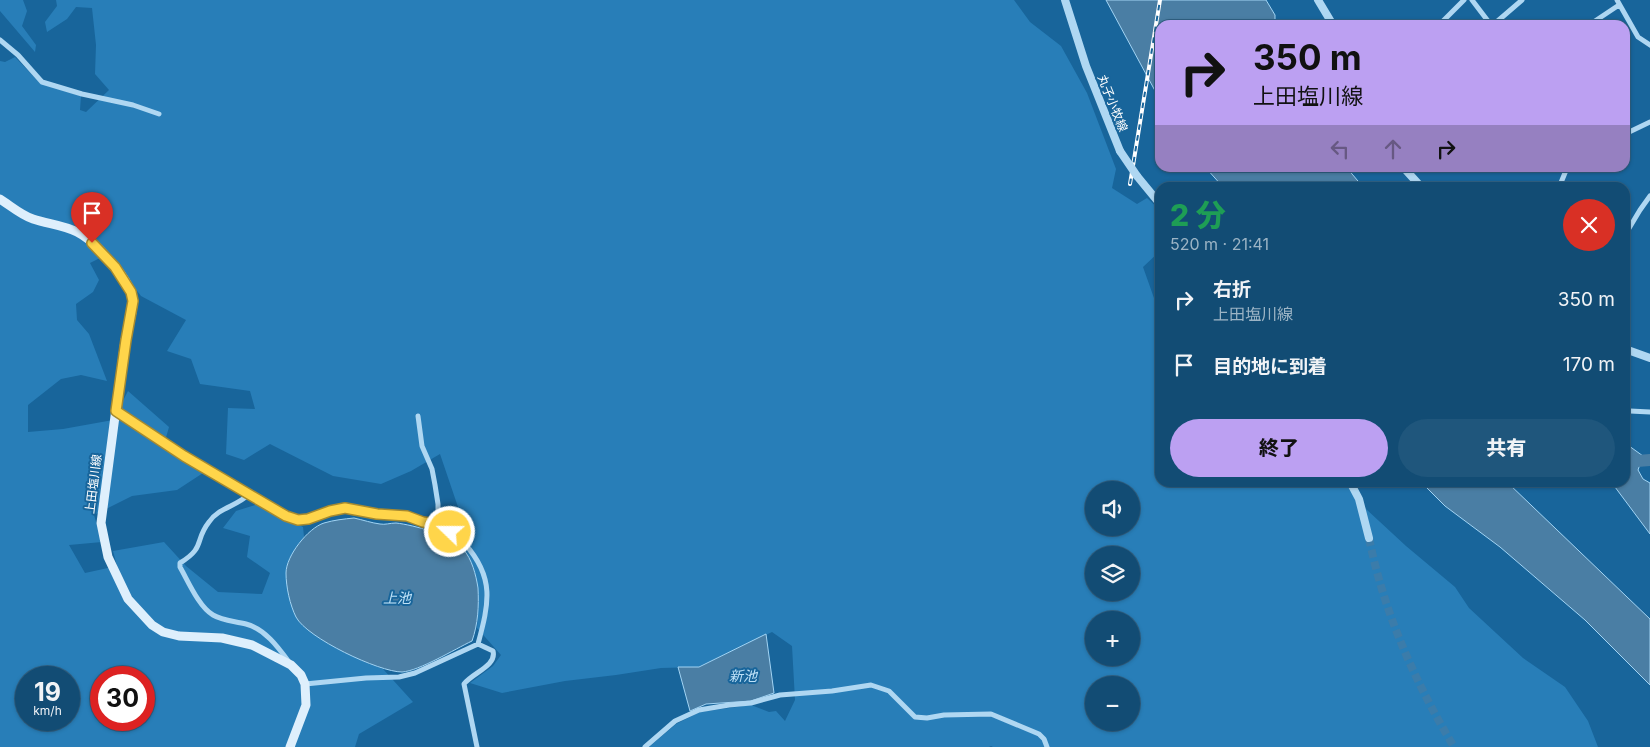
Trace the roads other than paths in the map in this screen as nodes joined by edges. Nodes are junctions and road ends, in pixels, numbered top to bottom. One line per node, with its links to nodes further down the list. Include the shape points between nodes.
1 (1065, 0): 22 (street, 丸子小牧線, bridge, via 1089,74 1120,151)
2 (1318, 0): 7 (street)
3 (1464, 0): 8 (street)
4 (1472, 0): 9 (street)
5 (1522, 0): 10 (street)
6 (1618, 2): 11 (street); 12 (street)
7 (1329, 20)
8 (1444, 20)
9 (1488, 20)
10 (1498, 20)
11 (1595, 20)
12 (1629, 20)
13 (1630, 22): 15 (street, via 1638,37)
14 (0, 40): 16 (street, via 48,84)
15 (1650, 45)
16 (159, 114)
17 (1650, 122): 18 (street)
18 (1630, 132)
19 (1408, 172): 20 (street)
20 (1417, 182)
21 (1650, 196): 24 (street)
22 (1155, 198)
23 (0, 200): 27 (main road, 上田塩川線, via 27,217 64,226 84,236 115,267 131,292 132,313)
24 (1630, 227)
25 (1630, 351): 26 (street)
26 (1650, 358)
27 (116, 411): 32 (street); 36 (main road, 上田塩川線, via 101,523 108,557 128,600 163,632 222,638 252,645)
28 (1630, 411): 29 (street)
29 (1650, 412)
30 (418, 416): 33 (street, via 422,446 435,484)
31 (1352, 487): 34 (street)
32 (248, 494): 33 (street, via 298,520 345,508 407,516); 36 (street, via 241,502 209,520 198,549 180,563 180,567 212,615 248,624 263,632)
33 (438, 524): 35 (street, via 460,538 483,572 488,597)
34 (1369, 538)
35 (478, 644): 37 (street, via 415,673); 39 (street, via 494,651 495,656 464,684)
36 (291, 665): 37 (main road, 上田塩川線)
37 (305, 684): 38 (main road, via 306,705)
38 (290, 747)
39 (477, 747)
40 (644, 747): 41 (street, via 675,721 699,710 751,703 780,695 871,685 889,691 915,717 991,714 1039,734)
41 (1047, 747)

